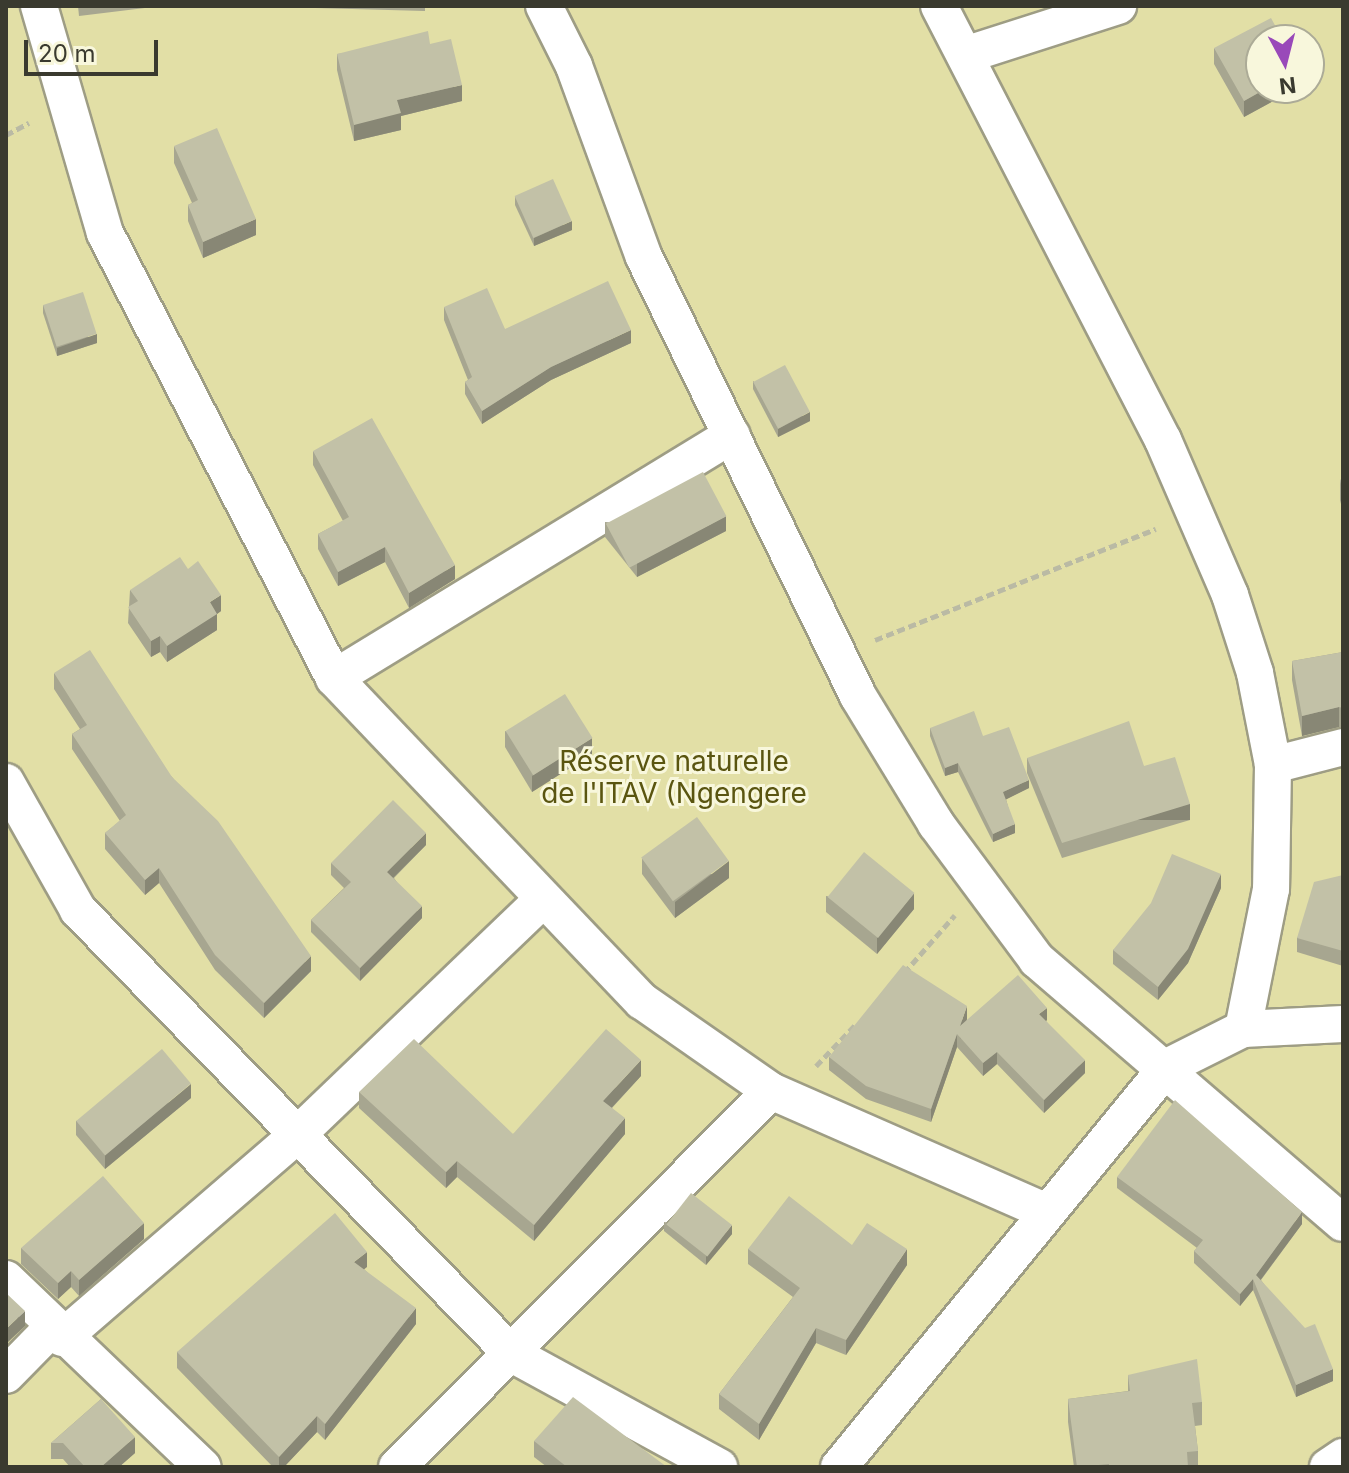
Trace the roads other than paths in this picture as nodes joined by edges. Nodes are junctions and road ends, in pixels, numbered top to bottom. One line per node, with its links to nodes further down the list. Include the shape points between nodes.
1 (39, 6): 7 (street, via 105,233)
2 (544, 6): 6 (street, via 644,257)
3 (939, 6): 5 (street)
4 (1118, 6): 5 (street)
5 (965, 55): 9 (street, via 1070,252 1194,514 1255,673)
6 (732, 435): 7 (street); 14 (street, via 842,653 858,696 976,884 1037,960)
7 (334, 678): 11 (street)
8 (1343, 747): 9 (street)
9 (1273, 765): 13 (street, via 1271,889)
10 (6, 782): 16 (street, via 78,910)
11 (541, 901): 15 (street, via 642,1001); 16 (street)
12 (1343, 1024): 13 (street)
13 (1243, 1029): 14 (street)
14 (1167, 1067): 17 (street); 18 (street)
15 (778, 1094): 17 (street); 21 (street)
16 (296, 1136): 20 (street); 21 (street)
17 (1046, 1212): 27 (street)
18 (1343, 1223)
19 (6, 1279): 20 (street)
20 (57, 1333): 22 (street); 24 (street)
21 (512, 1354): 25 (street); 26 (street)
22 (6, 1375)
23 (1343, 1457): 28 (street)
24 (203, 1467)
25 (397, 1467)
26 (719, 1467)
27 (839, 1467)
28 (1328, 1467)

